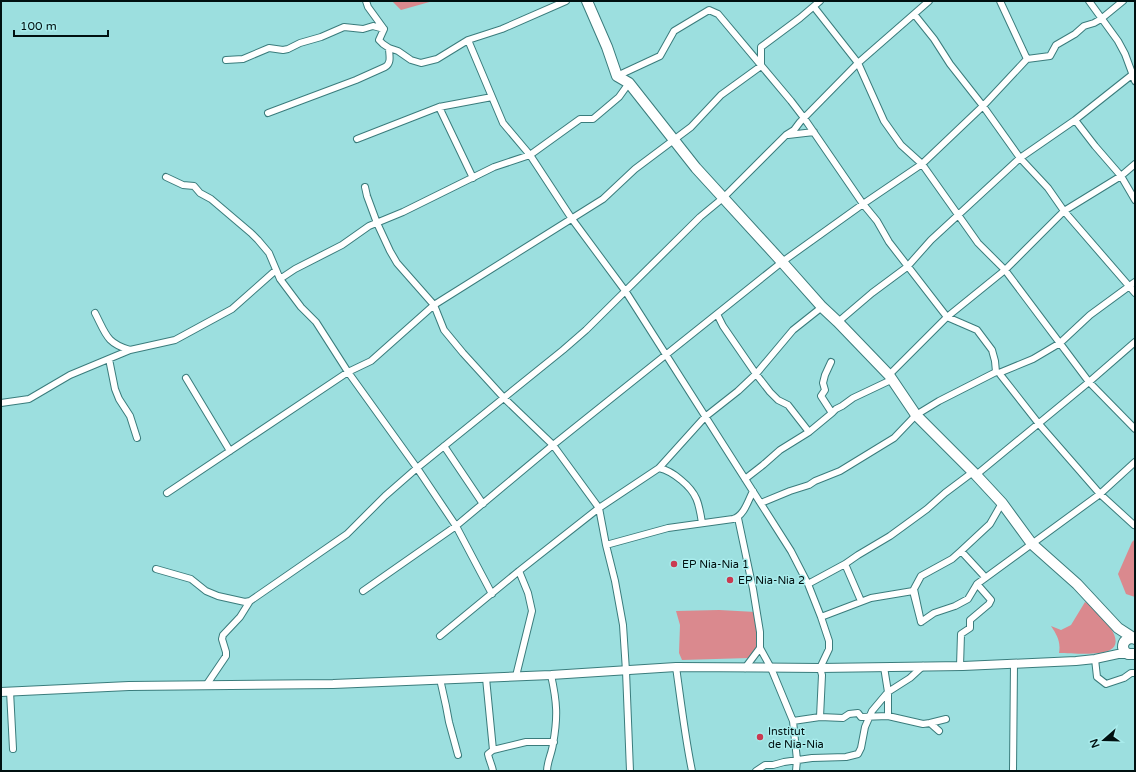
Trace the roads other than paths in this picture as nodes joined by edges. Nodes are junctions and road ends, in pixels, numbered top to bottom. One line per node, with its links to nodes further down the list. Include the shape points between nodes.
1 (366, 1): 12 (street)
2 (566, 1): 13 (street, via 502,29)
3 (587, 1): 20 (highway)
4 (820, 1): 9 (street)
5 (929, 1): 10 (street)
6 (1000, 1): 15 (street)
7 (1089, 1): 11 (street)
8 (1123, 1): 11 (street)
9 (814, 7): 17 (street); 18 (street, via 761,47)
10 (914, 14): 17 (street); 24 (street)
11 (1101, 19): 15 (street, via 1084,26 1056,45 1050,56); 19 (street, via 1118,41)
12 (384, 29): 14 (street, via 379,40); 16 (street, via 373,26 363,29 344,27 288,49 269,48 243,58)
13 (468, 40): 14 (street, via 437,59 421,63); 23 (street)
14 (389, 48): 26 (street, via 390,62 385,67)
15 (1027, 59): 24 (street)
16 (226, 60)
17 (858, 63): 27 (street); 35 (street, via 884,121 901,144)
18 (761, 66): 20 (street, via 718,14 709,10 674,31 660,56); 27 (street); 32 (street, via 721,94 691,127)
19 (1133, 74): 21 (street); 28 (street)
20 (617, 76): 22 (highway)
21 (1135, 81)
22 (629, 83): 32 (highway); 33 (street, via 619,97 593,119 580,119)
23 (492, 97): 25 (street); 33 (street, via 503,123)
24 (983, 106): 34 (street); 35 (street)
25 (439, 107): 31 (street); 39 (street)
26 (268, 113)
27 (804, 118): 29 (street); 30 (street)
28 (1075, 120): 34 (street); 37 (street)
29 (814, 132): 30 (street); 43 (street)
30 (786, 136): 41 (street)
31 (357, 139)
32 (673, 140): 41 (highway); 46 (street, via 635,169 603,199)
33 (530, 155): 39 (street, via 494,167); 46 (street)
34 (1020, 158): 44 (street, via 1048,188); 45 (street)
35 (922, 164): 43 (street); 45 (street)
36 (1135, 164): 37 (street)
37 (1121, 176): 42 (street); 44 (street)
38 (166, 177): 50 (street, via 183,185 194,186 236,219 269,253)
39 (473, 178): 47 (street)
40 (366, 187): 47 (street)
41 (723, 198): 48 (highway); 55 (street, via 700,217)
42 (1135, 200)
43 (864, 204): 48 (street); 49 (street)
44 (1064, 211): 51 (street); 54 (street)
45 (958, 214): 49 (street); 51 (street, via 978,243)
46 (572, 219): 55 (street); 57 (street)
47 (377, 223): 52 (street); 57 (street, via 397,263)
48 (782, 262): 58 (highway); 60 (street)
49 (907, 267): 61 (street); 62 (street)
50 (276, 270): 52 (street); 65 (street, via 232,309 175,340)
51 (1005, 270): 61 (street); 64 (street)
52 (280, 279): 69 (street, via 316,322)
53 (1135, 282): 54 (street)
54 (1129, 286): 56 (street); 64 (street, via 1090,315)
55 (626, 292): 66 (street); 75 (street, via 563,350)
56 (1135, 293)
57 (434, 305): 69 (street, via 371,361); 75 (street, via 444,330)
58 (822, 307): 62 (highway); 71 (street, via 793,330)
59 (95, 313): 65 (street, via 110,340)
60 (717, 314): 66 (street); 71 (street)
61 (947, 318): 70 (street, via 977,330 992,350); 73 (street)
62 (838, 322): 73 (highway)
63 (1135, 342): 74 (street)
64 (1060, 343): 70 (street, via 1033,359); 74 (street)
65 (130, 350): 67 (street)
66 (666, 354): 79 (street); 84 (street)
67 (108, 359): 76 (street, via 29,399); 83 (street, via 115,389 130,416)
68 (831, 362): 77 (street, via 823,383 825,390 821,396)
69 (348, 372): 86 (street); 88 (street)
70 (998, 373): 78 (street); 80 (street)
71 (756, 374): 79 (street); 82 (street, via 774,397 788,405)
72 (186, 378): 86 (street)
73 (890, 378): 77 (street); 78 (highway)
74 (1089, 382): 80 (street); 81 (street)
75 (504, 398): 84 (street); 85 (street)
76 (1, 403)
77 (832, 413): 82 (street)
78 (916, 415): 90 (highway); 95 (street, via 894,438 840,471)
79 (705, 417): 89 (street); 91 (street)
80 (1039, 424): 90 (street); 94 (street)
81 (1135, 429)
82 (809, 432): 91 (street, via 780,450)
83 (137, 438)
84 (553, 445): 97 (street); 98 (street)
85 (444, 446): 88 (street); 97 (street)
86 (230, 451): 93 (street)
87 (1135, 462): 94 (street)
88 (417, 468): 102 (street); 114 (street, via 347,534)
89 (659, 468): 98 (street); 100 (street, via 667,470 692,490 699,506)
90 (975, 473): 96 (highway); 106 (street, via 890,536)
91 (745, 479): 92 (street)
92 (753, 491): 95 (street); 99 (street)
93 (167, 493)
94 (1100, 494): 101 (street); 103 (street)
95 (761, 503): 110 (street)
96 (1002, 503): 103 (highway); 105 (street, via 990,524)
97 (483, 504): 102 (street)
98 (599, 508): 104 (street); 108 (street)
99 (738, 518): 100 (street); 122 (street, via 754,596)
100 (702, 523): 104 (street, via 668,528)
101 (1134, 525)
102 (456, 526): 112 (street); 113 (street)
103 (1032, 544): 109 (street); 118 (highway, via 1077,584)
104 (606, 545): 133 (street, via 623,626)
105 (961, 551): 109 (street); 117 (street, via 952,559 921,576 914,589)
106 (845, 564): 110 (street); 115 (street)
107 (156, 569): 114 (street, via 191,579 206,591 218,596)
108 (519, 571): 113 (street); 136 (street, via 532,611)
109 (985, 578): 111 (street)
110 (808, 584): 116 (street)
111 (977, 584): 117 (street, via 968,600 934,613); 127 (street, via 991,600 970,620 970,628 961,634)
112 (363, 591)
113 (492, 594): 119 (street)
114 (250, 601): 139 (street, via 240,617 223,635 226,656)
115 (860, 601): 116 (street); 117 (street, via 914,591)
116 (821, 617): 132 (street, via 829,649)
117 (921, 622)
118 (1118, 628): 120 (highway); 121 (highway)
119 (440, 636)
120 (1134, 639): 121 (highway, via 1128,639)
121 (1123, 644): 123 (highway, via 1124,651)
122 (760, 648): 130 (street); 131 (street)
123 (1130, 654): 124 (main road)
124 (1095, 659): 125 (main road); 134 (street, via 1097,677 1106,684)
125 (1014, 664): 127 (main road); 160 (street)
126 (923, 666): 127 (main road); 129 (main road); 141 (street)
127 (960, 666)
128 (676, 667): 130 (main road); 133 (main road); 157 (street)
129 (884, 667): 132 (main road); 141 (street)
130 (745, 668): 131 (main road)
131 (771, 668): 132 (main road); 146 (street)
132 (820, 668): 144 (street)
133 (626, 671): 135 (main road); 156 (street)
134 (1135, 673)
135 (552, 675): 136 (main road); 149 (street, via 557,722)
136 (516, 676): 137 (main road)
137 (486, 678): 138 (main road); 151 (street)
138 (440, 680): 139 (main road, via 333,684); 152 (street)
139 (207, 684): 140 (main road)
140 (5, 692): 150 (street)
141 (888, 692): 142 (street); 143 (street)
142 (888, 716): 143 (street); 147 (street, via 923,724)
143 (870, 717): 144 (street, via 861,717 858,713 843,718); 153 (street, via 858,754)
144 (820, 718): 146 (street)
145 (946, 719): 147 (street)
146 (793, 721): 153 (street)
147 (930, 723): 148 (street)
148 (939, 731)
149 (554, 742): 151 (street, via 526,742); 155 (street)
150 (13, 749)
151 (493, 750): 154 (street, via 488,754)
152 (458, 755)
153 (797, 760): 158 (street, via 765,765); 159 (street)
154 (493, 771)
155 (547, 771)
156 (630, 771)
157 (692, 771)
158 (756, 771)
159 (796, 771)
160 (1013, 771)

